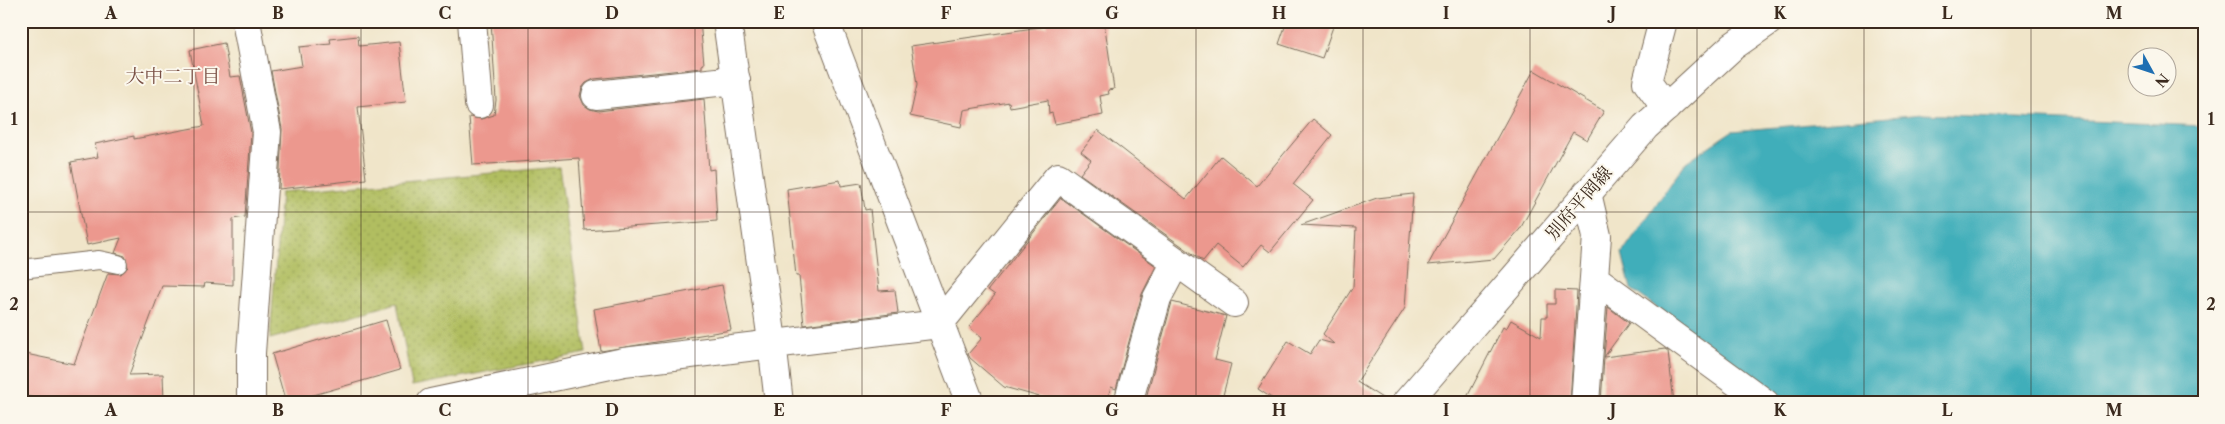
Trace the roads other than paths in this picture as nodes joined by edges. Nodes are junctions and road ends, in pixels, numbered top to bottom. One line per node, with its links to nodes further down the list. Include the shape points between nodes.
1 (246, 21): 19 (street, via 267,132)
2 (472, 21): 9 (street)
3 (727, 21): 7 (street)
4 (825, 21): 17 (street)
5 (1663, 21): 10 (street, via 1647,82)
6 (1769, 21): 10 (street, 別府平岡線, via 1733,46)
7 (736, 80): 8 (street); 18 (street)
8 (596, 95)
9 (478, 104)
10 (1666, 108): 11 (street, 別府平岡線)
11 (1587, 193): 15 (street, via 1597,236); 24 (street, 別府平岡線)
12 (1176, 262): 16 (street); 17 (street, via 1058,177); 23 (street, via 1157,298)
13 (118, 264): 14 (lane, via 99,260)
14 (21, 269)
15 (1594, 278): 25 (street); 26 (street)
16 (1234, 303)
17 (939, 324): 18 (street); 22 (street)
18 (772, 344): 20 (street, via 624,362); 21 (street)
19 (251, 403)
20 (431, 403)
21 (779, 403)
22 (970, 403)
23 (1128, 403)
24 (1406, 403)
25 (1585, 403)
26 (1766, 403)

